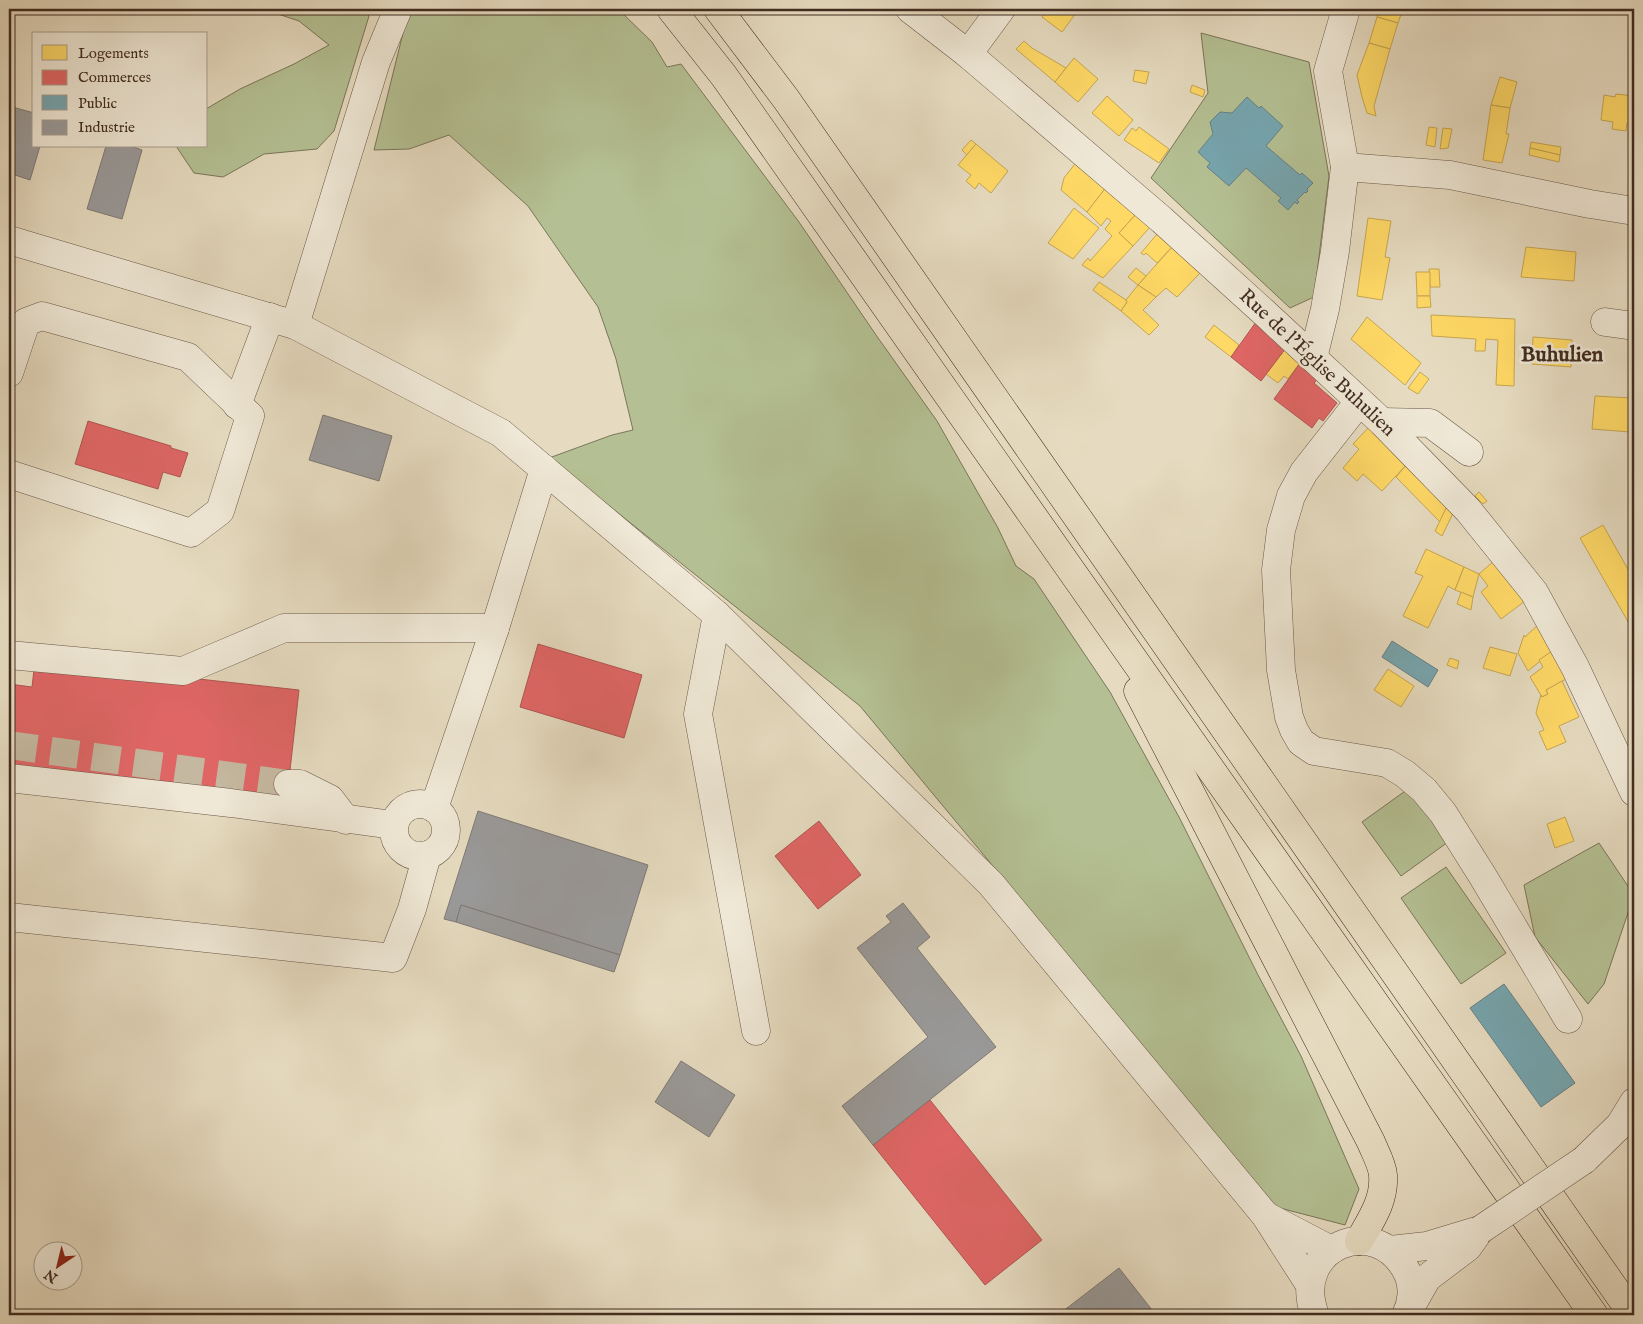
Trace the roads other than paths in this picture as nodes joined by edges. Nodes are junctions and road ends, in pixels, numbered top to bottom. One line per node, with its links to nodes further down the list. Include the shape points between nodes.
1 (398, 9): 11 (street)
2 (671, 9): 22 (highway, via 724,76)
3 (718, 9): 45 (highway, via 792,107)
4 (910, 9): 7 (street, Rue de l'Église Buhulien)
5 (1001, 9): 7 (street)
6 (1346, 9): 8 (street, via 1328,71)
7 (968, 54): 14 (street, Rue de l'Église Buhulien, via 1162,220)
8 (1345, 167): 9 (street, via 1450,175); 14 (street, via 1335,251)
9 (1634, 211)
10 (9, 240): 11 (street)
11 (282, 321): 17 (street); 20 (street, via 501,433)
12 (1605, 322): 13 (street)
13 (1634, 326)
14 (1313, 358): 16 (street, Rue de l'Église Buhulien)
15 (9, 373): 17 (street, via 26,322 42,316 188,357)
16 (1358, 402): 18 (street, Rue de l'Église Buhulien); 34 (street, via 1304,472 1281,530 1276,570 1281,670 1292,723 1301,742 1314,751 1387,763 1424,790 1443,813 1482,875)
17 (237, 405): 21 (street, via 250,416 220,511 192,533)
18 (1382, 422): 19 (street, via 1430,423); 28 (street, Rue de l'Église Buhulien, via 1468,510 1534,592 1575,668)
19 (1469, 452)
20 (544, 469): 23 (street); 24 (street)
21 (9, 474)
22 (1089, 596): 39 (highway, via 1371,1142 1383,1173 1383,1193); 44 (highway)
23 (717, 615): 35 (street, via 698,714); 37 (street, via 991,884)
24 (495, 628): 25 (street, via 284,628 183,671); 29 (street)
25 (9, 654)
26 (9, 778): 30 (street, via 231,803)
27 (288, 784): 30 (street, via 300,784 330,799)
28 (1634, 792)
29 (434, 808): 31 (street, via 428,804 412,804 400,812); 32 (street, via 444,821 445,838)
30 (346, 820): 31 (street)
31 (394, 825): 32 (street, via 394,834 402,850 418,856)
32 (427, 855): 33 (street, via 412,909 393,958)
33 (9, 917)
34 (1568, 1019)
35 (756, 1031)
36 (1634, 1102): 38 (street, bridge, via 1620,1125 1584,1160)
37 (1265, 1215): 40 (street); 42 (street)
38 (1480, 1230): 41 (street, via 1428,1246); 43 (street, via 1468,1247 1427,1278)
39 (1359, 1241): 40 (street); 41 (street, via 1376,1243)
40 (1331, 1250): 42 (street, via 1313,1271)
41 (1390, 1250): 43 (street, via 1402,1262 1410,1278 1412,1296)
42 (1310, 1304)
43 (1407, 1314)
44 (1594, 1315)
45 (1633, 1315)

